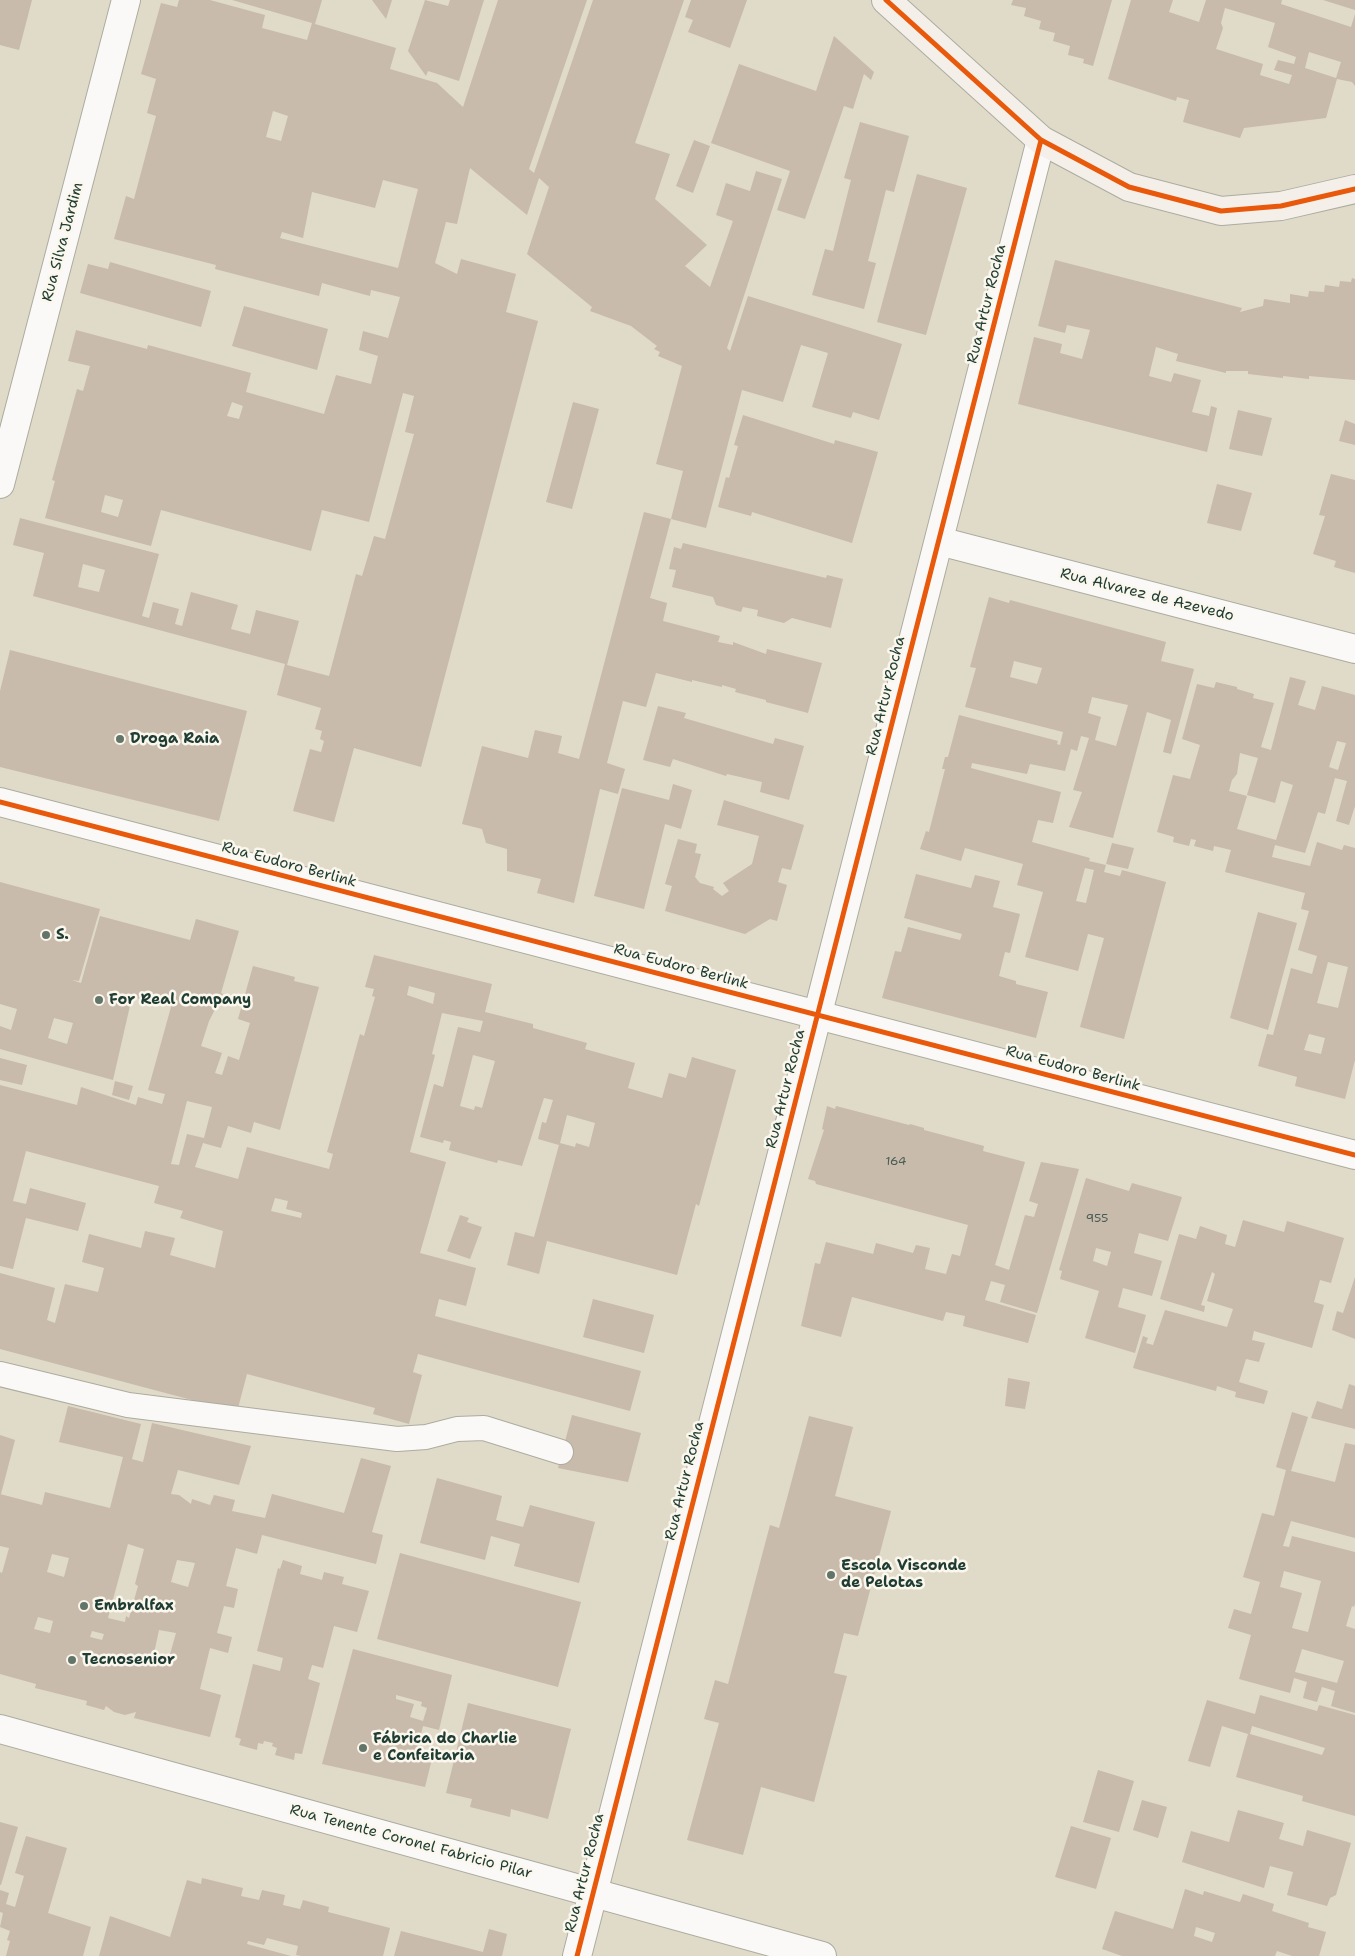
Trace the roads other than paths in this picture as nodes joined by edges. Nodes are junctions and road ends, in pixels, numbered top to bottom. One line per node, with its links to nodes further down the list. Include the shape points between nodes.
1 (126, 0): 5 (street, Rua Silva Jardim)
2 (886, 0): 3 (main road)
3 (1042, 140): 4 (main road, via 1130,187 1221,211 1281,206); 6 (street, Rua Artur Rocha)
4 (1355, 189)
5 (0, 484)
6 (939, 542): 7 (street, Rua Alvarez de Azevedo); 9 (street, Rua Artur Rocha)
7 (1355, 648)
8 (0, 802): 9 (street, Rua Eudoro Berlink)
9 (817, 1015): 10 (street, Rua Eudoro Berlink); 14 (street, Rua Artur Rocha)
10 (1355, 1155)
11 (0, 1374): 12 (lane, via 128,1404 397,1439 426,1437 456,1429 484,1428)
12 (561, 1452)
13 (0, 1729): 14 (street, Rua Tenente Coronel Fabricio Pilar)
14 (593, 1892): 15 (street, Rua Artur Rocha); 16 (street, Rua Tenente Coronel Fabricio Pilar)
15 (577, 1956)
16 (822, 1956)

